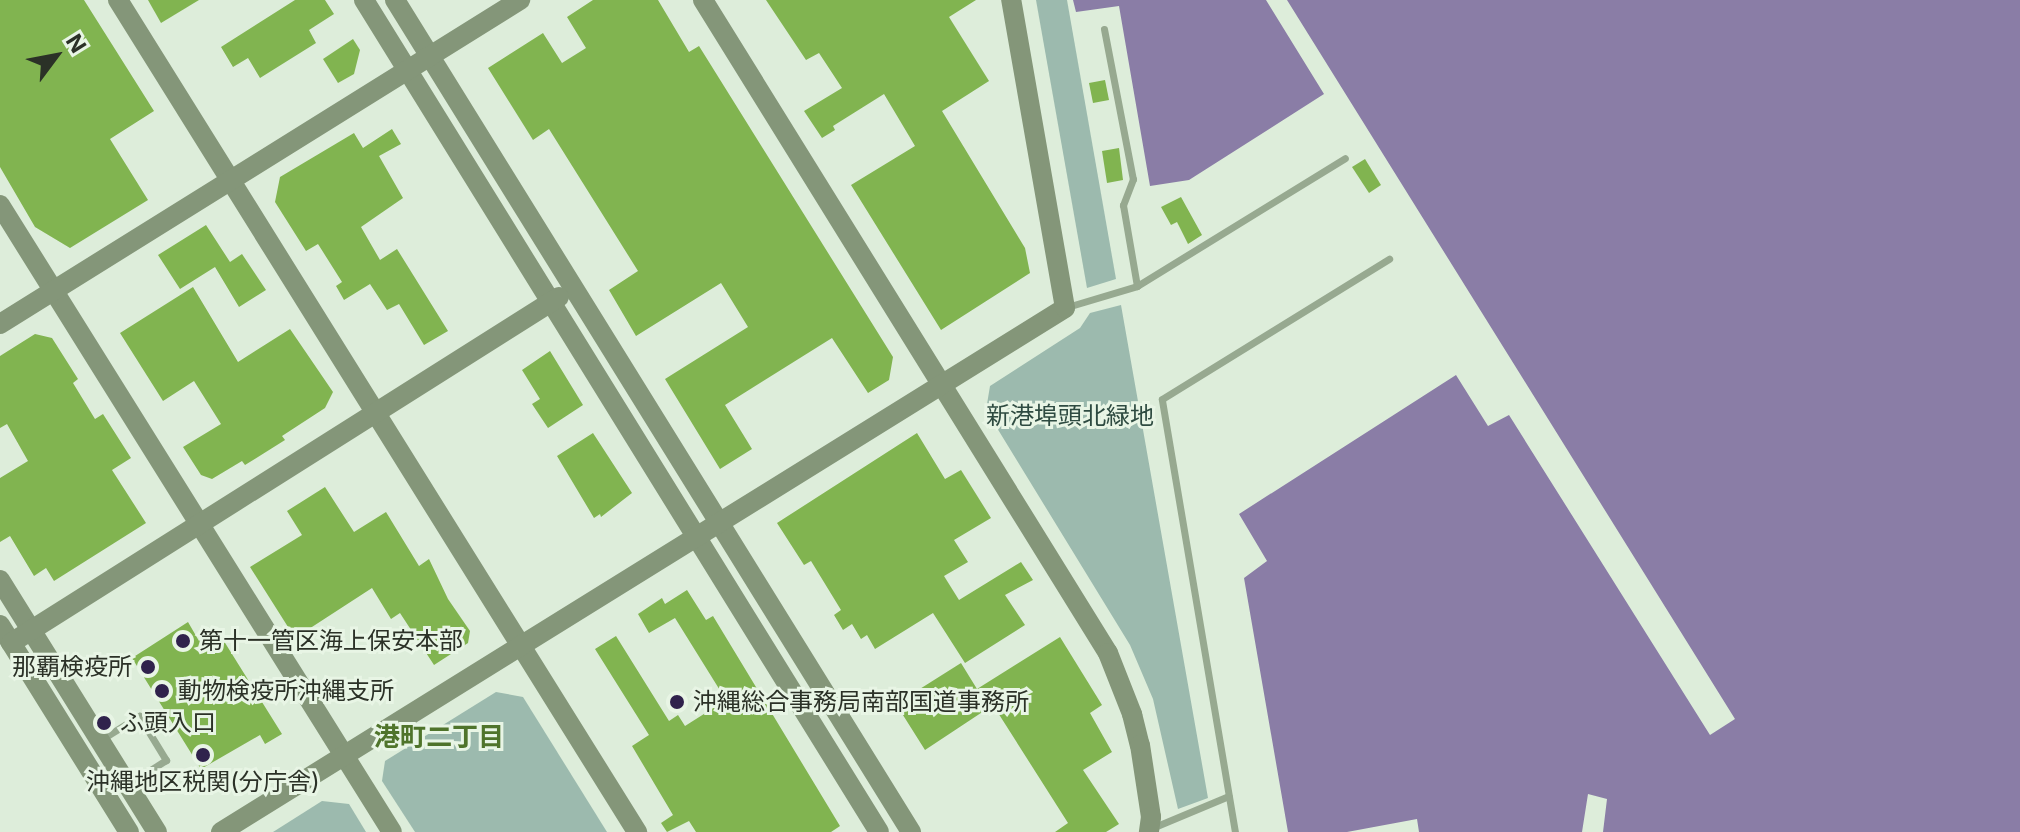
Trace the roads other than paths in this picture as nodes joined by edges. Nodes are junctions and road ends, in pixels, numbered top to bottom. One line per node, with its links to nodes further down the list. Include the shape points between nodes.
1 (118, 0): 11 (street)
2 (364, 0): 9 (street)
3 (395, 0): 8 (street)
4 (520, 0): 8 (street)
5 (703, 0): 20 (street)
6 (1011, 0): 18 (street)
7 (1104, 29): 14 (lane, via 1133,179 1123,205)
8 (431, 56): 9 (street); 15 (street)
9 (407, 70): 11 (street); 17 (street)
10 (1345, 158): 14 (lane)
11 (231, 181): 16 (street); 21 (street)
12 (0, 205): 16 (street)
13 (1389, 259): 33 (lane, via 1162,399)
14 (1137, 286): 18 (lane)
15 (574, 288): 17 (street); 22 (street)
16 (53, 290): 19 (street); 23 (street)
17 (551, 302): 21 (street); 24 (street)
18 (1065, 308): 20 (street)
19 (0, 324)
20 (943, 384): 22 (street); 34 (street, via 1108,653 1140,745)
21 (375, 413): 23 (street); 29 (street)
22 (720, 521): 24 (street); 41 (street)
23 (198, 525): 27 (street); 31 (street)
24 (696, 536): 29 (street); 40 (street)
25 (0, 580): 27 (street)
26 (0, 625): 28 (street)
27 (31, 630): 28 (street); 30 (street)
28 (11, 643): 35 (street)
29 (520, 645): 31 (street); 39 (street)
30 (100, 740): 32 (street); 32 (lane, via 139,716 166,760)
31 (344, 755): 37 (street); 38 (street)
32 (128, 785): 36 (street)
33 (1229, 796): 34 (lane); 42 (lane)
34 (1150, 831)
35 (129, 832)
36 (157, 832)
37 (221, 832)
38 (392, 832)
39 (637, 832)
40 (879, 832)
41 (911, 832)
42 (1235, 832)

